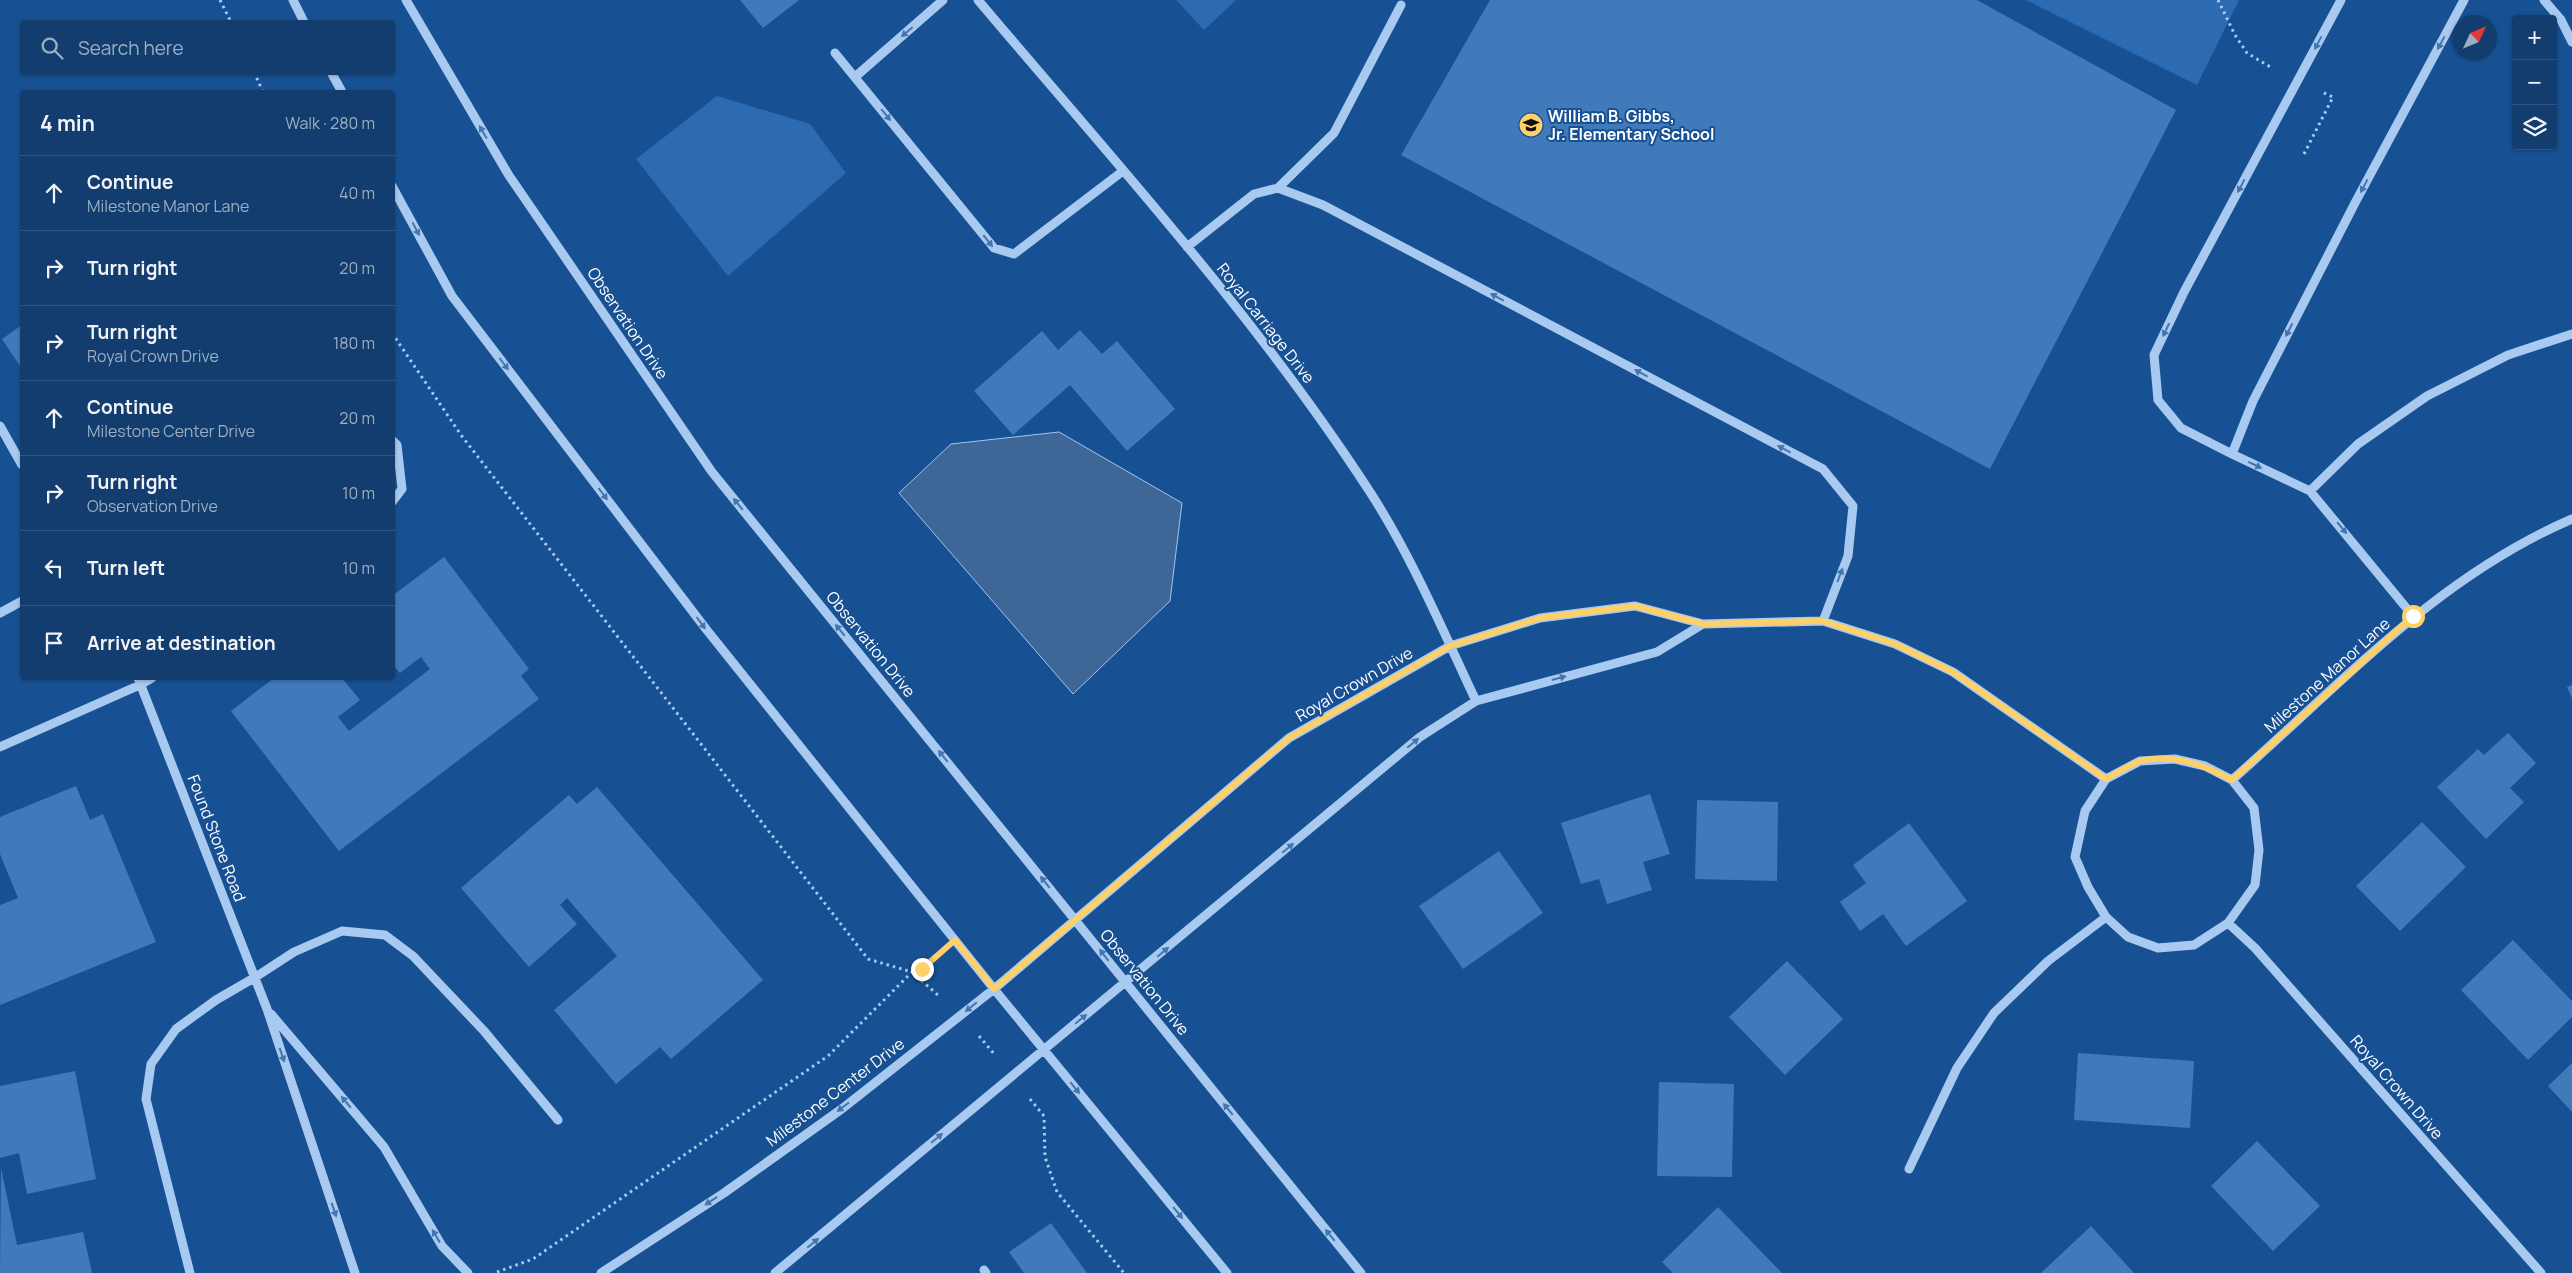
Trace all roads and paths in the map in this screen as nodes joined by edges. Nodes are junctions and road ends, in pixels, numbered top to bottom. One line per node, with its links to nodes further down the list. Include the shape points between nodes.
1 (220, 0): 10 (path)
2 (293, 0): 11 (street)
3 (406, 0): 44 (street, Observation Drive, one-way to 3, via 712,472 508,174)
4 (943, 0): 16 (street, one-way to 16)
5 (978, 0): 19 (street, Royal Carriage Drive)
6 (2341, 0): 27 (street, one-way to 27, via 2184,292 2154,355 2158,400 2181,428)
7 (2464, 0): 27 (street, one-way to 27, via 2262,383)
8 (2544, 0): 12 (street, via 2561,20)
9 (1401, 5): 20 (street, via 1334,133)
10 (230, 20)
11 (303, 20)
12 (2572, 42)
13 (835, 53): 16 (street)
14 (255, 75): 17 (path)
15 (333, 75): 18 (street)
16 (855, 77): 19 (street, one-way to 19, via 994,248 1014,254)
17 (262, 90)
18 (341, 90)
19 (1123, 171): 22 (street, Royal Carriage Drive)
20 (1278, 188): 22 (street, via 1254,194); 35 (street, one-way to 20, via 1848,556 1853,506 1823,469 1323,205)
21 (395, 192): 46 (street, one-way to 46, via 452,296 706,629)
22 (1187, 247): 37 (street, Royal Carriage Drive, via 1310,404 1371,494)
23 (2572, 334): 29 (street, via 2508,355 2428,396 2358,444)
24 (395, 337): 47 (path, via 461,435 862,953 868,959)
25 (0, 426): 28 (street)
26 (395, 442): 30 (street, via 402,489)
27 (2232, 454): 29 (street, one-way to 29)
28 (20, 461)
29 (2310, 491): 34 (street, one-way to 34)
30 (395, 498)
31 (2572, 519): 34 (street, Milestone Manor Lane, via 2540,533 2463,578)
32 (20, 602): 33 (street)
33 (0, 613)
34 (2413, 616): 42 (street, Milestone Manor Lane)
35 (1823, 621): 36 (street, Royal Crown Drive); 41 (street, Royal Crown Drive, via 1895,644 1953,672)
36 (1703, 624): 37 (street, Royal Crown Drive, via 1635,606 1540,618); 39 (street, Royal Crown Drive, one-way to 36, via 1657,652)
37 (1450, 646): 39 (street, Royal Carriage Drive); 44 (street, Royal Crown Drive, via 1289,738)
38 (140, 681): 40 (street); 48 (street, Found Stone Road)
39 (1476, 701): 49 (street, Royal Crown Drive, one-way to 39, via 1420,737)
40 (0, 747)
41 (2106, 779): 42 (street, via 2140,762 2175,759 2205,766); 43 (street, via 2085,811 2075,856 2088,888)
42 (2232, 780): 45 (street, via 2254,808 2259,850 2255,885)
43 (2106, 917): 45 (street, via 2128,937 2158,948 2194,945); 56 (street, via 2048,961 1994,1013 1957,1068)
44 (1076, 920): 49 (street, Observation Drive, one-way to 44); 50 (street, Milestone Center Drive)
45 (2228, 923): 66 (street, Royal Crown Drive, via 2255,948)
46 (955, 940): 47 (path, via 922,969); 50 (street)
47 (912, 972): 52 (path); 60 (path, via 828,1056 533,1259)
48 (254, 978): 51 (street, Found Stone Road); 55 (street, via 294,952 342,931 385,936 413,956 484,1031); 57 (street, via 176,1029 151,1064 146,1099)
49 (1126, 983): 53 (street, one-way to 49); 65 (street, Observation Drive, one-way to 49)
50 (994, 989): 52 (street, Milestone Center Drive, one-way to 52); 53 (street)
51 (267, 1009): 58 (street, Found Stone Road, one-way to 58); 59 (street, Found Stone Road, one-way to 51, via 442,1246 384,1147)
52 (962, 1015): 54 (path); 61 (street, Milestone Center Drive, one-way to 61, via 843,1108 724,1193)
53 (1044, 1050): 54 (street); 64 (street, one-way to 64)
54 (1012, 1076): 62 (street, one-way to 54); 63 (path, via 1044,1116 1044,1157 1057,1192)
55 (558, 1120)
56 (1909, 1169)
57 (190, 1273)
58 (355, 1273)
59 (468, 1273)
60 (493, 1273)
61 (601, 1273)
62 (774, 1273)
63 (1124, 1273)
64 (1227, 1273)
65 (1361, 1273)
66 (2541, 1273)

